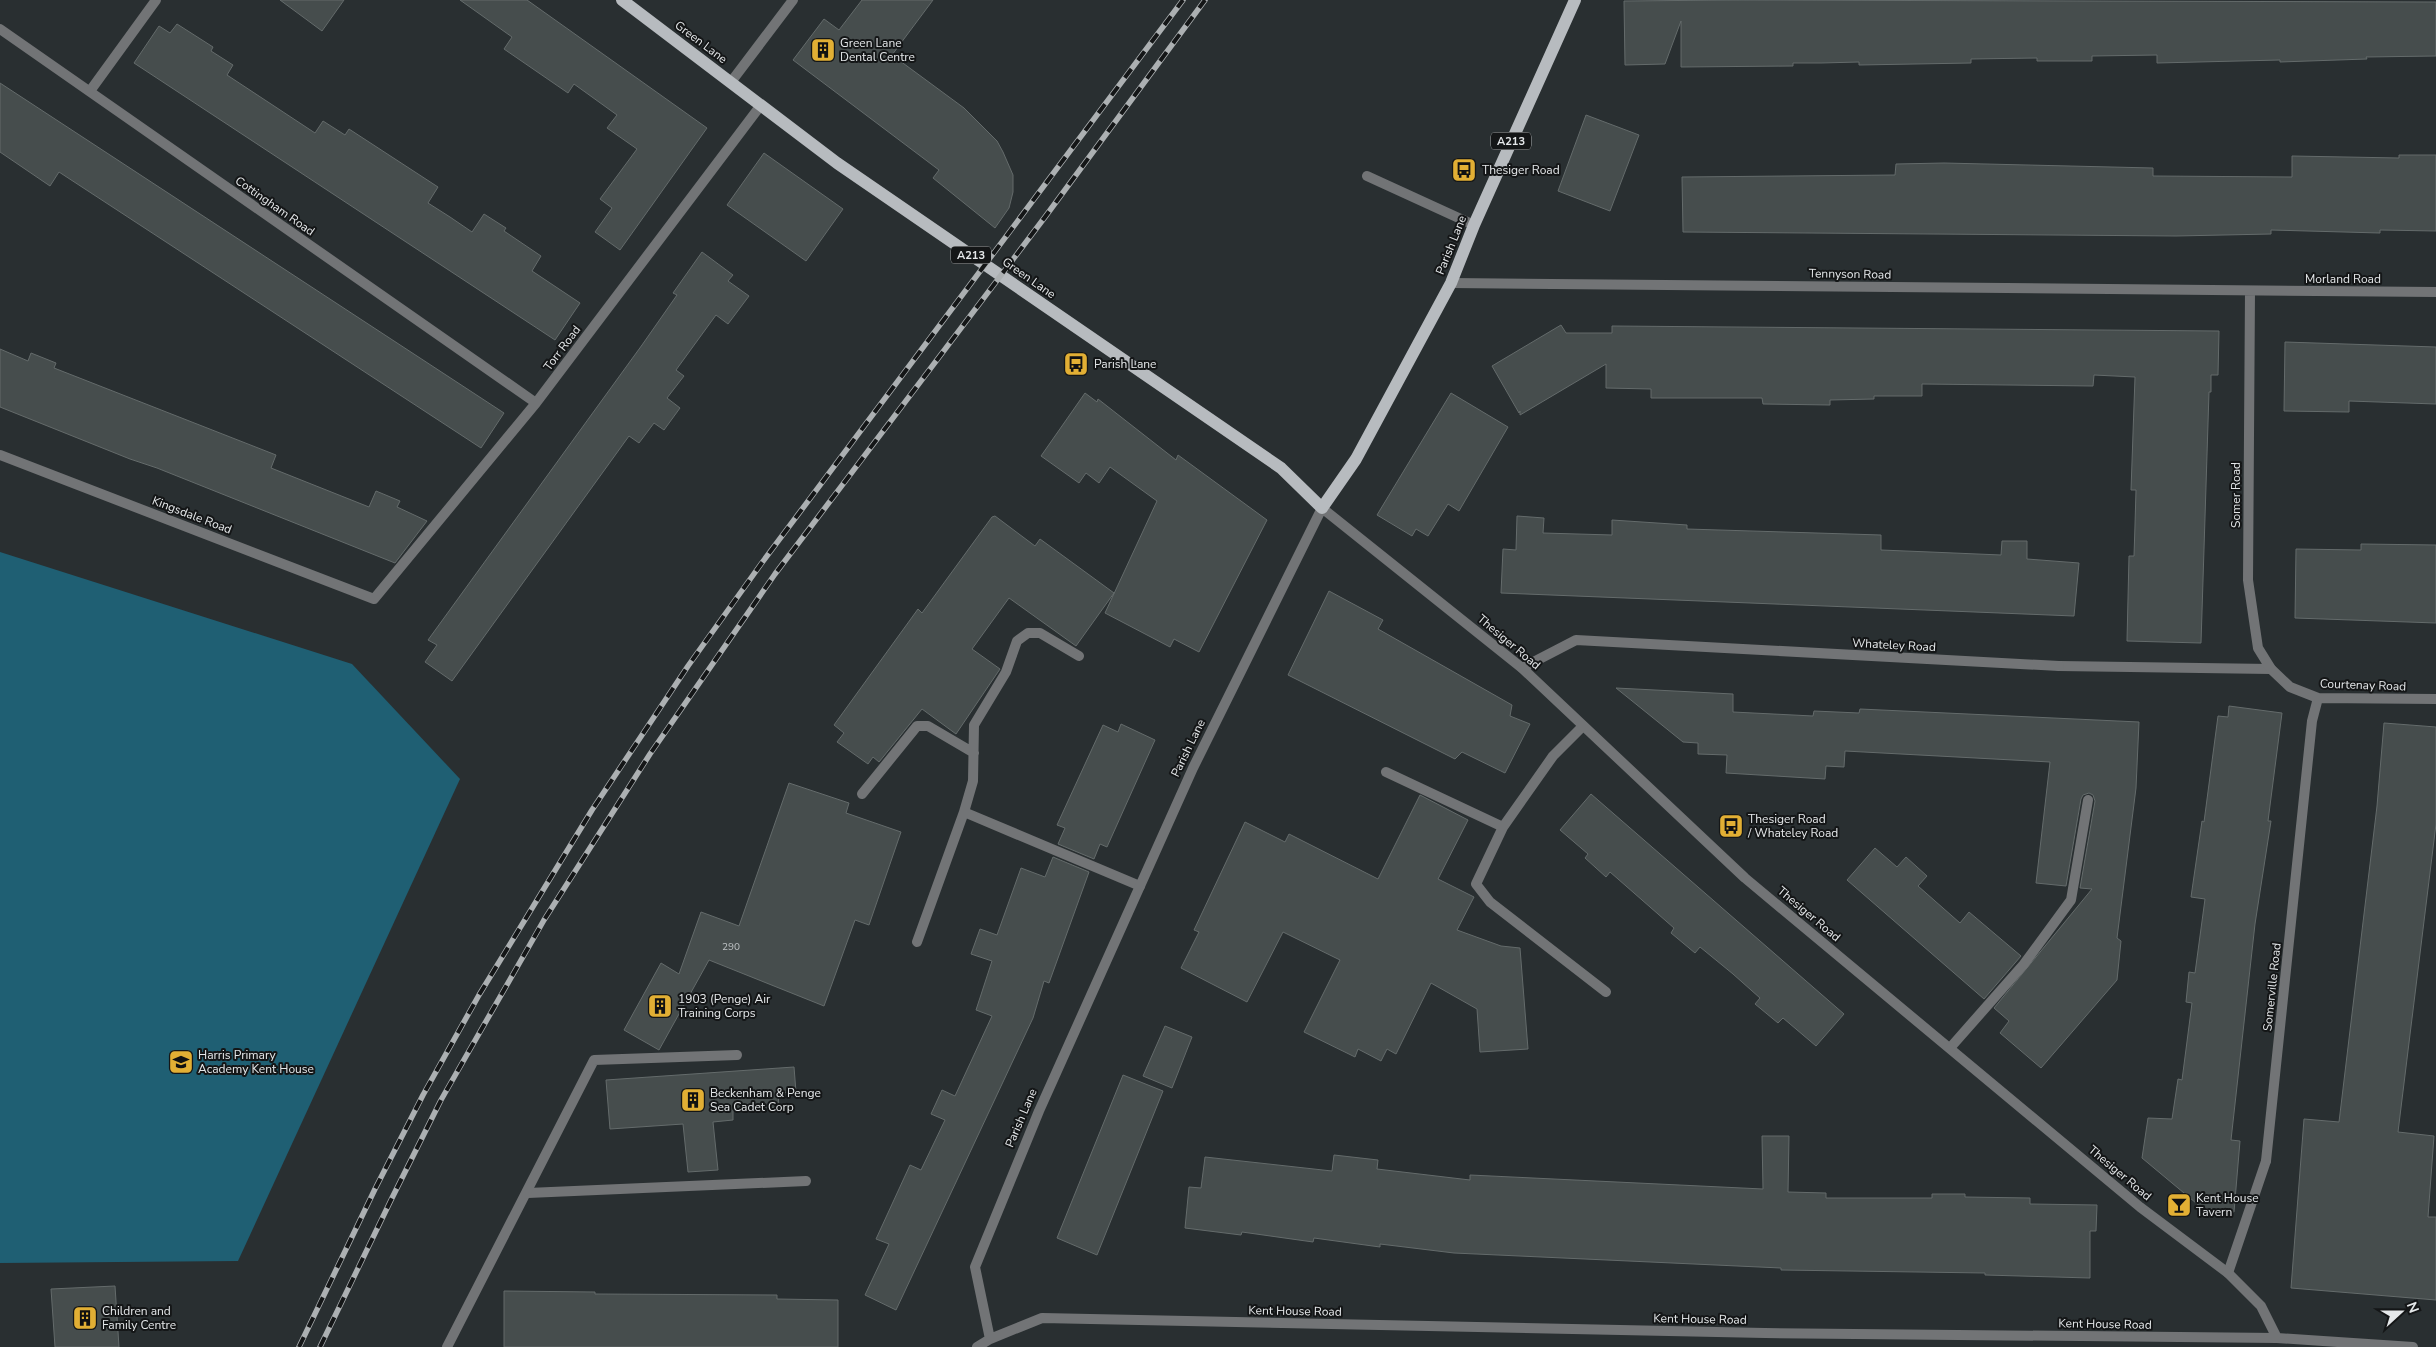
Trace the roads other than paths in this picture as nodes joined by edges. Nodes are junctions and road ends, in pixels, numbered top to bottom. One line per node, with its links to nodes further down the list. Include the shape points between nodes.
1 (156, 0): 7 (street)
2 (622, 0): 6 (main road, Green Lane / A213)
3 (793, 0): 6 (street)
4 (1575, 0): 10 (main road, Parish Lane / A213)
5 (0, 29): 7 (street, Cottingham Road)
6 (731, 82): 8 (main road, Green Lane / A213)
7 (90, 91): 14 (street, Cottingham Road)
8 (761, 105): 14 (street, Torr Road); 16 (main road, Green Lane / A213, via 844,168 1281,468)
9 (1367, 176): 10 (street)
10 (1474, 225): 11 (main road, Parish Lane / A213)
11 (1451, 283): 12 (street, Tennyson Road); 16 (main road, Parish Lane / A213, via 1356,459)
12 (2250, 290): 13 (street, Morland Road); 20 (street, Somer Road, via 2248,580 2258,648)
13 (2436, 292)
14 (536, 403): 17 (street, Torr Road)
15 (0, 455): 17 (street, Kingsdale Road)
16 (1322, 508): 19 (street, Thesiger Road); 31 (street, Parish Lane, via 1192,768)
17 (374, 599)
18 (1078, 656): 25 (street, via 1040,634 1022,636 1006,672 974,725)
19 (1522, 668): 20 (street, Whateley Road, via 1576,640 2059,666); 24 (street, Thesiger Road)
20 (2271, 669): 21 (street, Somer Road)
21 (2290, 687): 22 (street, Courtenay Road)
22 (2318, 698): 23 (street, Courtenay Road); 38 (street, Somerville Road, via 2312,721 2266,1161)
23 (2436, 699)
24 (1583, 726): 30 (street, via 1553,756); 34 (street, Thesiger Road, via 1745,878)
25 (974, 753): 27 (street, via 928,726 917,726); 29 (street, via 973,781)
26 (1386, 772): 30 (street)
27 (862, 794)
28 (2088, 800): 34 (street, via 2071,900 2024,964)
29 (964, 812): 31 (street); 32 (street)
30 (1503, 827): 33 (street, via 1476,884 1490,902)
31 (1140, 886): 39 (street, Parish Lane, via 1039,1111 975,1267)
32 (917, 942)
33 (1606, 992)
34 (1950, 1048): 38 (street, Thesiger Road, via 2140,1207)
35 (737, 1055): 37 (street, via 594,1060)
36 (806, 1181): 37 (street)
37 (528, 1193): 41 (street)
38 (2228, 1274): 40 (street, Thesiger Road, via 2261,1306)
39 (990, 1338): 40 (street, Kent House Road, via 1042,1318 1790,1334); 42 (street, Kent House Road)
40 (2277, 1338): 43 (street, Kent House Road)
41 (447, 1347)
42 (977, 1347)
43 (2413, 1347)

